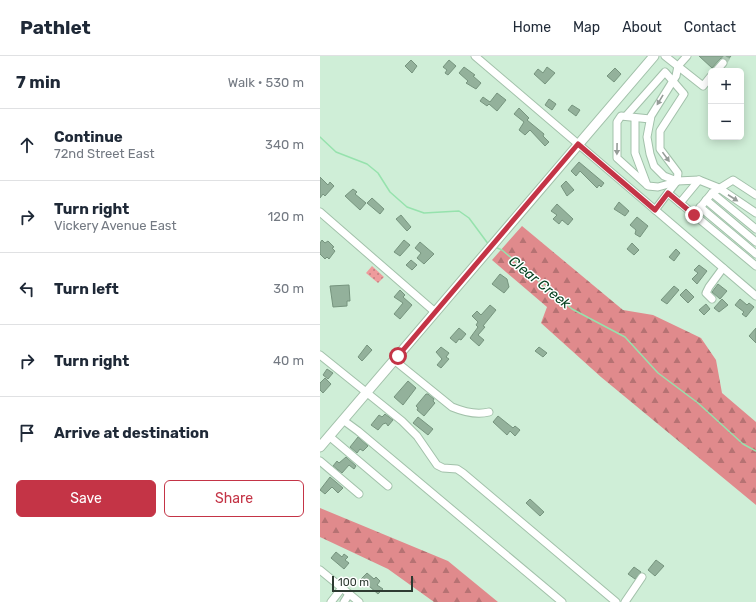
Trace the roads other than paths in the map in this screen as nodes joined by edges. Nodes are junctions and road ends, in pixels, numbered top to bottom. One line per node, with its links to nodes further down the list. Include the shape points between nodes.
1 (475, 56): 13 (street)
2 (654, 56): 13 (main road)
3 (688, 56): 6 (street)
4 (667, 57): 6 (street)
5 (723, 63): 7 (street)
6 (678, 66): 8 (street); 9 (street, via 703,86)
7 (719, 68)
8 (673, 80): 10 (street, via 665,72); 12 (street, one-way to 12); 15 (street, one-way to 15, via 684,94 660,131 660,149 678,173)
9 (708, 80)
10 (626, 116): 11 (street); 16 (street, one-way to 16, via 620,116 617,122 616,158)
11 (635, 118): 12 (street); 16 (street, via 635,153)
12 (650, 119): 15 (street, via 648,138 654,166 664,176)
13 (578, 144): 24 (street); 38 (main road)
14 (699, 180): 15 (street); 17 (street); 22 (street)
15 (677, 182): 16 (street, via 658,187); 19 (street)
16 (648, 186)
17 (719, 188): 18 (street); 20 (street, via 733,180); 26 (street, one-way to 26)
18 (712, 192): 21 (street); 28 (street)
19 (668, 193): 22 (street); 24 (street)
20 (756, 195)
21 (706, 200): 23 (street); 29 (street)
22 (680, 203): 27 (street)
23 (700, 207): 27 (street); 31 (street)
24 (655, 210): 35 (street)
25 (320, 212): 38 (street)
26 (756, 213)
27 (694, 215): 32 (street)
28 (756, 229): 29 (street)
29 (750, 237): 30 (street); 31 (street)
30 (756, 242)
31 (744, 243): 32 (street); 33 (street)
32 (738, 251): 34 (street)
33 (756, 254)
34 (756, 266)
35 (723, 268): 36 (street); 37 (street, via 706,293)
36 (756, 296)
37 (712, 299)
38 (435, 312): 40 (main road)
39 (320, 354): 41 (street)
40 (394, 360): 41 (main road); 42 (street, via 452,406 462,411 481,414)
41 (366, 393): 43 (main road); 57 (street, via 417,436 436,465 457,469 463,473)
42 (489, 412)
43 (343, 420): 44 (main road); 56 (street)
44 (330, 436): 45 (main road); 47 (street)
45 (320, 447)
46 (320, 461): 48 (street)
47 (388, 486)
48 (359, 494)
49 (320, 570): 51 (street)
50 (642, 577): 58 (street)
51 (342, 588): 52 (street); 53 (street)
52 (349, 594): 54 (street); 55 (street)
53 (330, 602)
54 (344, 602)
55 (359, 602)
56 (562, 602)
57 (616, 602)
58 (625, 602)

